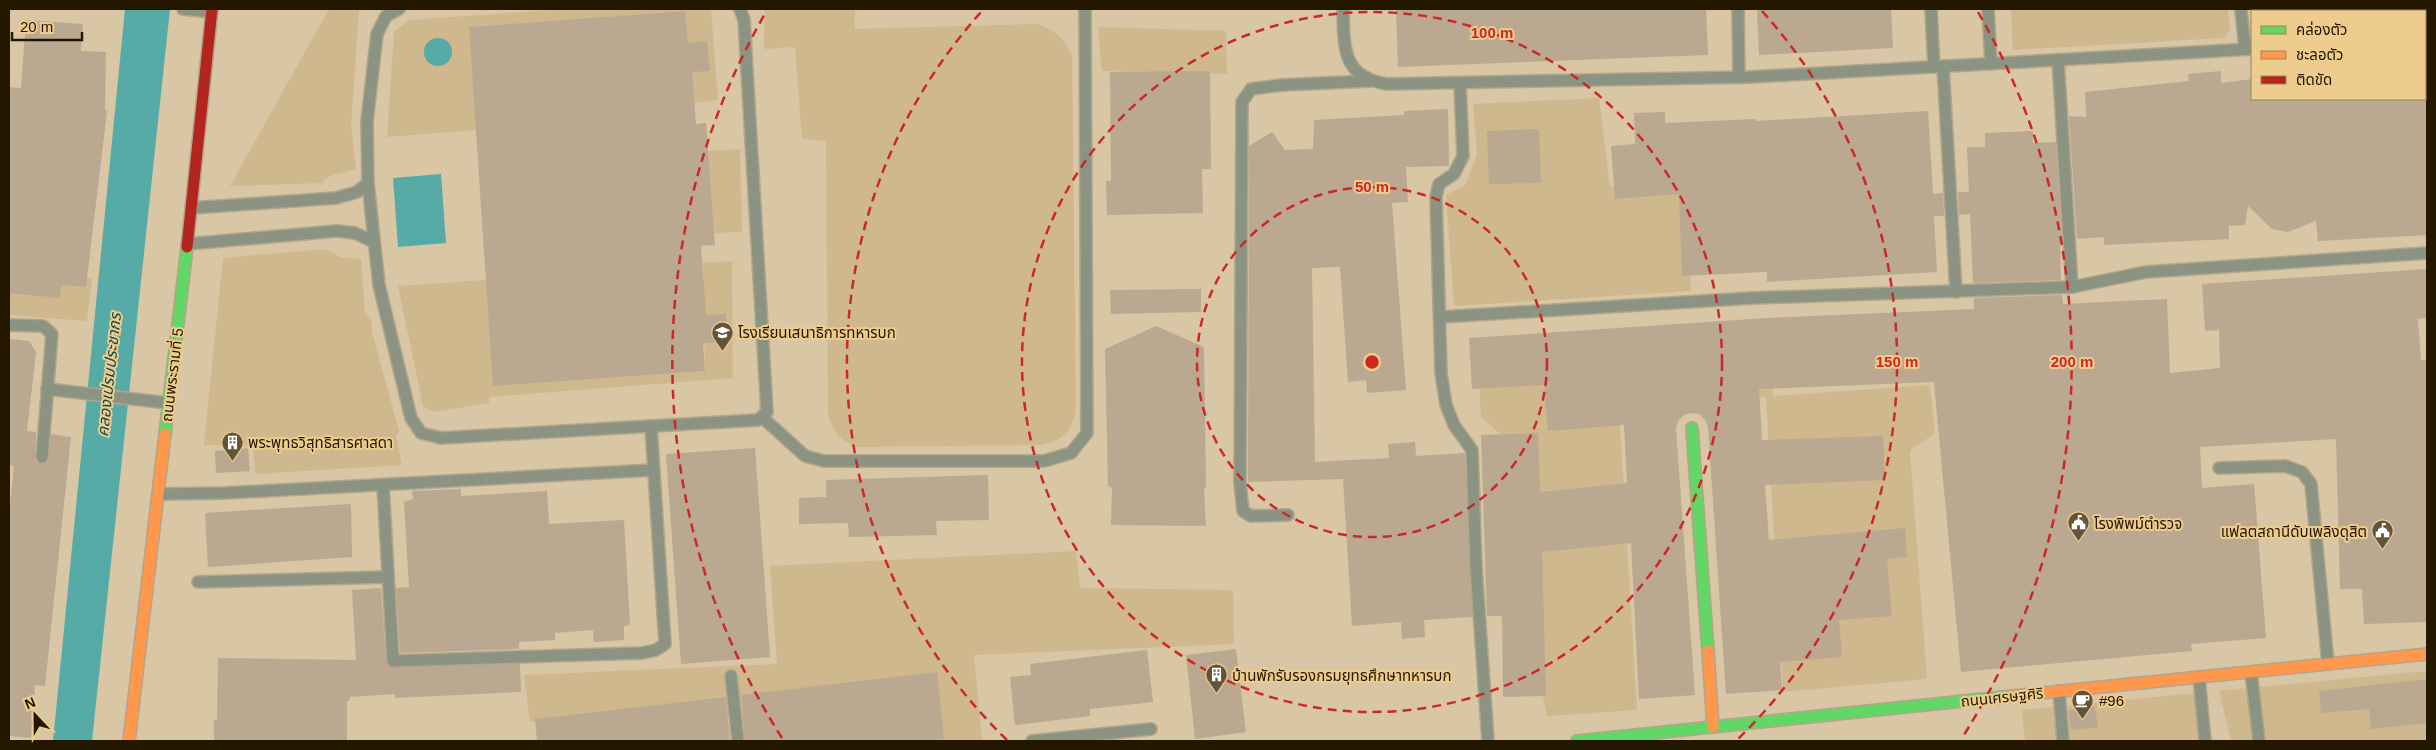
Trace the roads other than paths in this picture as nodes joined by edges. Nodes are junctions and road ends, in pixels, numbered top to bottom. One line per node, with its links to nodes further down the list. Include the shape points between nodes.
1 (183, 9): 9 (lane)
2 (399, 9): 18 (lane, via 386,16 377,34 367,121)
3 (740, 9): 29 (lane, via 744,20 767,412)
4 (1085, 9): 29 (lane, via 1087,433 1071,453 1044,460 824,461 805,456)
5 (1343, 9): 16 (lane, via 1348,59 1356,73)
6 (1738, 9): 15 (lane)
7 (1931, 9): 14 (lane)
8 (1988, 9): 13 (lane)
9 (212, 10): 19 (street, ถนนพระรามที่ 5)
10 (2243, 11): 11 (lane)
11 (2249, 49): 12 (lane)
12 (2058, 60): 13 (lane); 23 (lane)
13 (1991, 64): 14 (lane)
14 (1938, 67): 15 (lane); 24 (lane)
15 (1739, 77): 17 (lane)
16 (1371, 81): 17 (lane, via 1388,84); 37 (lane, via 1251,89 1242,102 1240,483 1243,511 1251,516)
17 (1460, 83): 25 (lane, via 1463,156 1454,174 1439,184 1436,197)
18 (368, 183): 19 (lane, via 357,192 336,198); 20 (lane)
19 (191, 208): 21 (street, ถนนพระรามที่ 5)
20 (374, 242): 21 (lane, via 354,233 337,231); 30 (lane, via 379,285 411,418 421,433 441,438)
21 (187, 244): 28 (street, ถนนพระรามที่ 5)
22 (2427, 253): 23 (lane, via 2146,272)
23 (2072, 287): 24 (lane)
24 (1956, 292): 25 (lane, via 1753,298)
25 (1441, 317): 51 (lane, via 1441,373 1446,405 1454,426 1472,450)
26 (9, 325): 27 (lane, via 43,326 52,334)
27 (47, 389): 28 (lane); 32 (lane)
28 (168, 403): 36 (street, ถนนพระรามที่ 5)
29 (762, 416): 30 (lane, via 758,420)
30 (651, 426): 34 (lane)
31 (1692, 428): 46 (street)
32 (42, 457)
33 (2220, 468): 41 (lane, via 2285,466 2302,472 2311,484)
34 (654, 470): 35 (lane); 38 (lane, via 665,644 656,650 394,661)
35 (383, 485): 36 (lane); 38 (lane)
36 (158, 494): 48 (street, ถนนพระรามที่ 5)
37 (1288, 515)
38 (388, 577): 39 (lane)
39 (198, 582)
40 (2427, 654): 41 (street, ถนนเศรษฐศิริ)
41 (2328, 664): 42 (street, ถนนเศรษฐศิริ)
42 (2251, 672): 44 (street, ถนนเศรษฐศิริ); 55 (lane)
43 (731, 676): 49 (lane)
44 (2199, 677): 45 (street, ถนนเศรษฐศิริ); 54 (lane)
45 (2059, 691): 46 (street, ถนนเศรษฐศิริ); 53 (lane)
46 (1713, 727): 52 (street, ถนนเศรษฐศิริ)
47 (1151, 729): 50 (lane)
48 (129, 741)
49 (738, 741)
50 (1032, 741)
51 (1488, 741)
52 (1577, 741)
53 (2063, 741)
54 (2205, 741)
55 (2259, 741)

